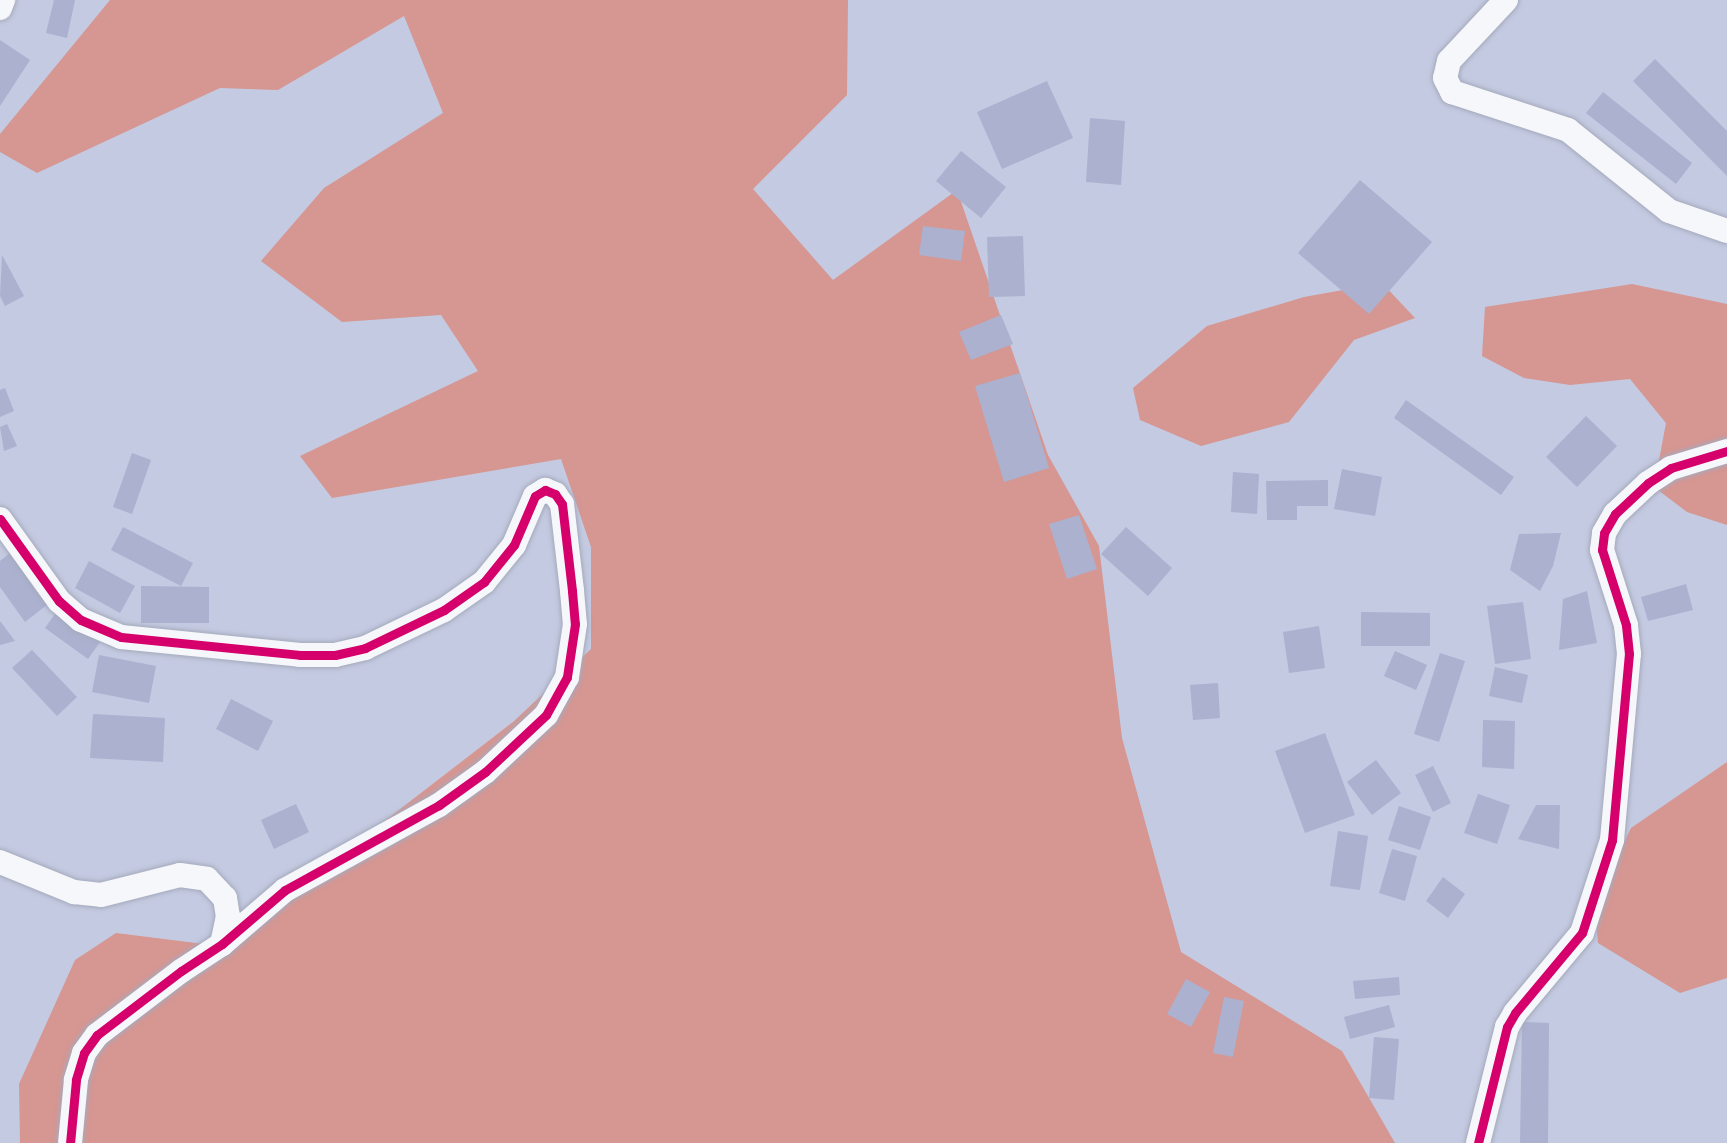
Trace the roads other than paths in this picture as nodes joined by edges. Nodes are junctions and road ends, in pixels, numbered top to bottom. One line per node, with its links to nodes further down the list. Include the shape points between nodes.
1 (3, 0): 3 (street)
2 (1506, 0): 4 (street, via 1449,61 1445,78 1452,92 1568,130 1669,211)
3 (0, 8)
4 (1727, 231)
5 (1727, 451): 10 (street, via 1671,468 1648,483 1615,514 1604,533 1602,550 1626,625 1629,654 1612,840 1582,933 1507,1027)
6 (0, 519): 8 (street, via 59,602 101,631 121,637 335,655 365,648 463,599 506,557 538,493 550,490 562,504 575,624 567,677 555,705 508,753 439,805 295,884)
7 (0, 862): 8 (street, via 74,892 101,895 180,875 207,879 225,898 228,916)
8 (222, 944): 9 (street, via 134,1005 90,1043 76,1080)
9 (70, 1143)
10 (1478, 1143)

